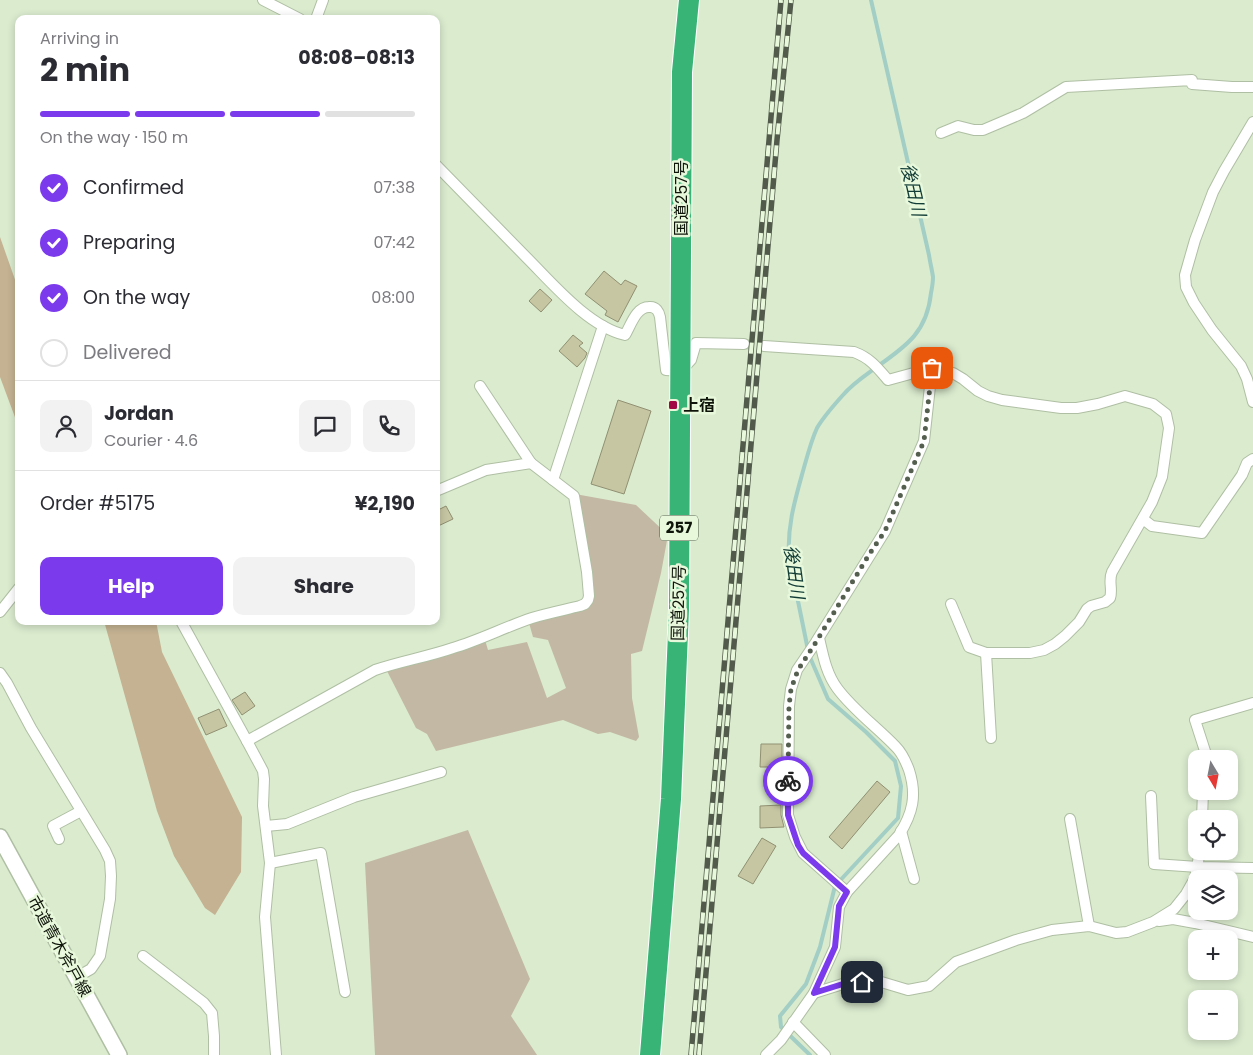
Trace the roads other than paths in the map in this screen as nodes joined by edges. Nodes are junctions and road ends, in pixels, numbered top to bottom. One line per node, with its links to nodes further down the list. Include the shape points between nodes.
1 (263, 0): 4 (street)
2 (324, 0): 5 (street)
3 (689, 0): 14 (highway, 国道257号 / 257, via 682,82)
4 (292, 15)
5 (318, 15)
6 (1253, 87): 8 (street, via 1192,84 1192,80 1066,87 1023,113 983,130 958,126)
7 (1253, 122): 15 (street, via 1213,192 1185,275 1186,287 1194,303)
8 (941, 133)
9 (440, 168): 10 (street, via 573,304)
10 (602, 326): 14 (street, via 625,335 640,310 653,307 660,317 666,370); 20 (street)
11 (744, 344): 14 (street, via 696,343 691,360)
12 (764, 346): 13 (street, via 854,352 870,360 888,380)
13 (932, 368): 22 (street, via 953,373 978,391 1002,400 1077,408 1125,396 1153,404 1166,414 1169,428 1162,477); 27 (street, via 924,441 885,531)
14 (681, 370): 59 (highway, 国道257号 / 257, via 679,609 672,799)
15 (1250, 378): 17 (street)
16 (480, 386): 19 (street)
17 (1253, 402)
18 (1253, 459): 22 (street, via 1247,462 1202,533 1152,526)
19 (531, 462): 20 (street); 21 (street, via 486,470)
20 (553, 480): 32 (street, via 574,496 587,572 589,596 585,604 533,618 433,655 375,670)
21 (440, 489)
22 (1144, 519): 28 (street, via 1112,572 1110,598 1087,609 1065,636 1044,650)
23 (15, 593): 25 (street)
24 (951, 604): 28 (street, via 969,647)
25 (0, 612)
26 (183, 625): 32 (street)
27 (818, 640): 39 (street, via 827,671 837,688 898,748 907,765 914,798); 47 (street, via 798,670 791,689 788,815 803,853)
28 (986, 653): 31 (street)
29 (0, 673): 36 (street)
30 (1253, 703): 33 (street, via 1195,720)
31 (991, 738)
32 (247, 741): 38 (street, via 263,772)
33 (1205, 750)
34 (441, 772): 38 (street, via 354,797 287,824)
35 (1151, 796): 44 (street, via 1154,864)
36 (81, 811): 41 (street, via 53,826); 52 (street, via 106,850 111,876 100,956 91,969)
37 (1070, 819): 49 (street)
38 (266, 826): 43 (street)
39 (901, 831): 46 (street); 47 (street)
40 (0, 837): 52 (street, 市道青木斧戸線)
41 (59, 839)
42 (1199, 860): 44 (street)
43 (270, 863): 53 (street, via 320,853); 58 (street, via 265,917)
44 (1198, 867): 45 (street); 48 (street, via 1186,894 1174,909)
45 (1253, 868)
46 (914, 879)
47 (846, 891): 54 (street, via 839,906 835,947)
48 (1153, 922): 49 (street, via 1116,933); 50 (street, via 1173,919)
49 (1089, 926): 54 (street, via 1052,930 964,959 956,962 929,986 908,990 878,981 846,983)
50 (1253, 937)
51 (143, 956): 57 (street, via 204,1003 212,1013)
52 (77, 977): 56 (street, 市道青木斧戸線)
53 (344, 992)
54 (814, 993): 55 (street)
55 (792, 1023): 60 (street); 61 (street)
56 (119, 1055)
57 (214, 1055)
58 (276, 1055)
59 (650, 1055)
60 (766, 1055)
61 (825, 1055)

